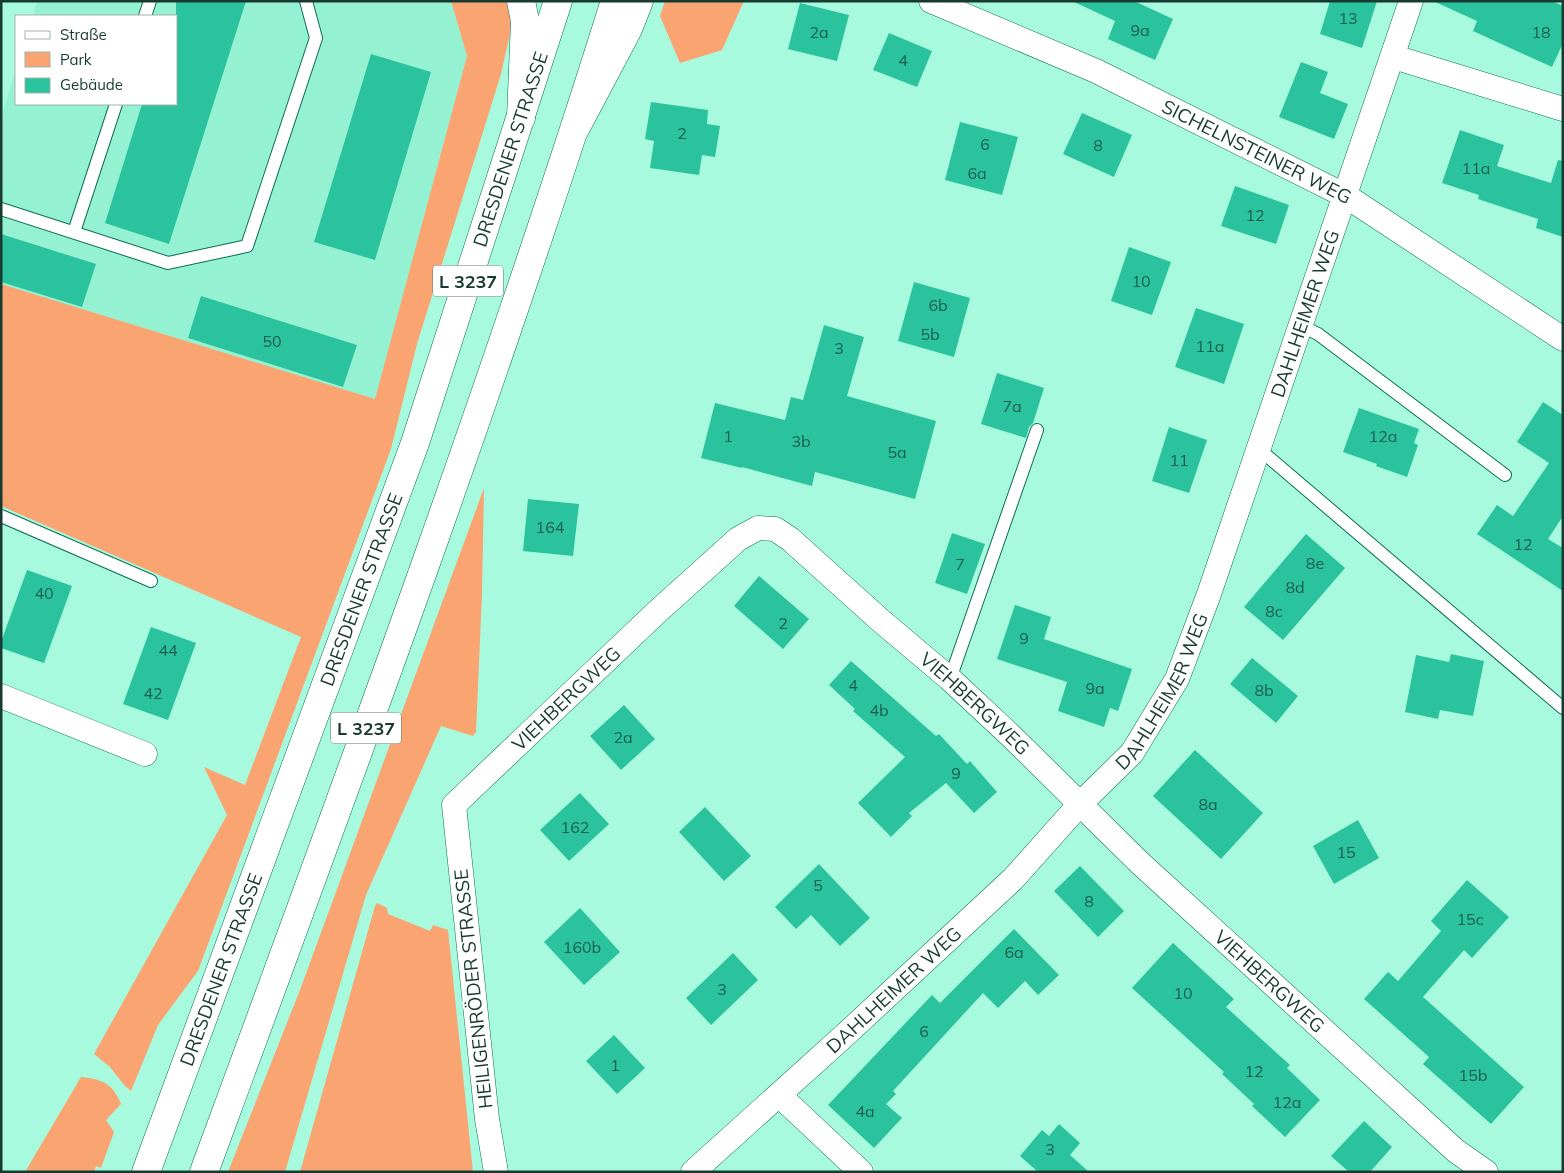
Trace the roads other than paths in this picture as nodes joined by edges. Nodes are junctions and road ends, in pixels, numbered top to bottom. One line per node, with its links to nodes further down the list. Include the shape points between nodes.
1 (150, 1): 9 (lane)
2 (306, 1): 17 (lane, via 316,38 247,246 168,263)
3 (521, 1): 13 (main road, via 525,21)
4 (558, 1): 13 (main road, DRESDENER STRASSE / L 3237)
5 (615, 1): 14 (main road, L 3237)
6 (639, 1): 14 (main road, via 628,29)
7 (931, 1): 15 (street, SICHELNSTEINER WEG, via 1096,71)
8 (1412, 1): 10 (street, DAHLHEIMER WEG)
9 (145, 15)
10 (1394, 58): 12 (street); 15 (street, DAHLHEIMER WEG)
11 (116, 105): 17 (lane)
12 (1563, 109)
13 (521, 118): 32 (main road, DRESDENER STRASSE / L 3237, via 415,444)
14 (575, 129): 33 (main road, L 3237, via 336,816)
15 (1346, 196): 18 (street, DAHLHEIMER WEG); 19 (street, SICHELNSTEINER WEG)
16 (1, 209): 17 (lane)
17 (74, 232)
18 (1301, 326): 21 (street, DAHLHEIMER WEG); 22 (lane, via 1318,334)
19 (1563, 339)
20 (1037, 430): 25 (lane)
21 (1259, 449): 27 (lane); 29 (street, DAHLHEIMER WEG, via 1177,678 1132,753)
22 (1505, 475)
23 (1, 516): 24 (lane)
24 (150, 581)
25 (950, 680): 29 (street, VIEHBERGWEG); 30 (street, VIEHBERGWEG, via 790,539 775,529 758,528 738,539 657,612)
26 (1, 696): 28 (street)
27 (1563, 708)
28 (146, 754)
29 (1080, 804): 31 (street, DAHLHEIMER WEG, via 1013,880); 37 (street, VIEHBERGWEG, via 1141,864 1456,1151)
30 (454, 805): 34 (street, HEILIGENRÖDER STRASSE, via 485,1099)
31 (779, 1095): 35 (street, DAHLHEIMER WEG); 36 (street)
32 (146, 1172)
33 (204, 1172)
34 (496, 1172)
35 (692, 1172)
36 (861, 1172)
37 (1486, 1172)

